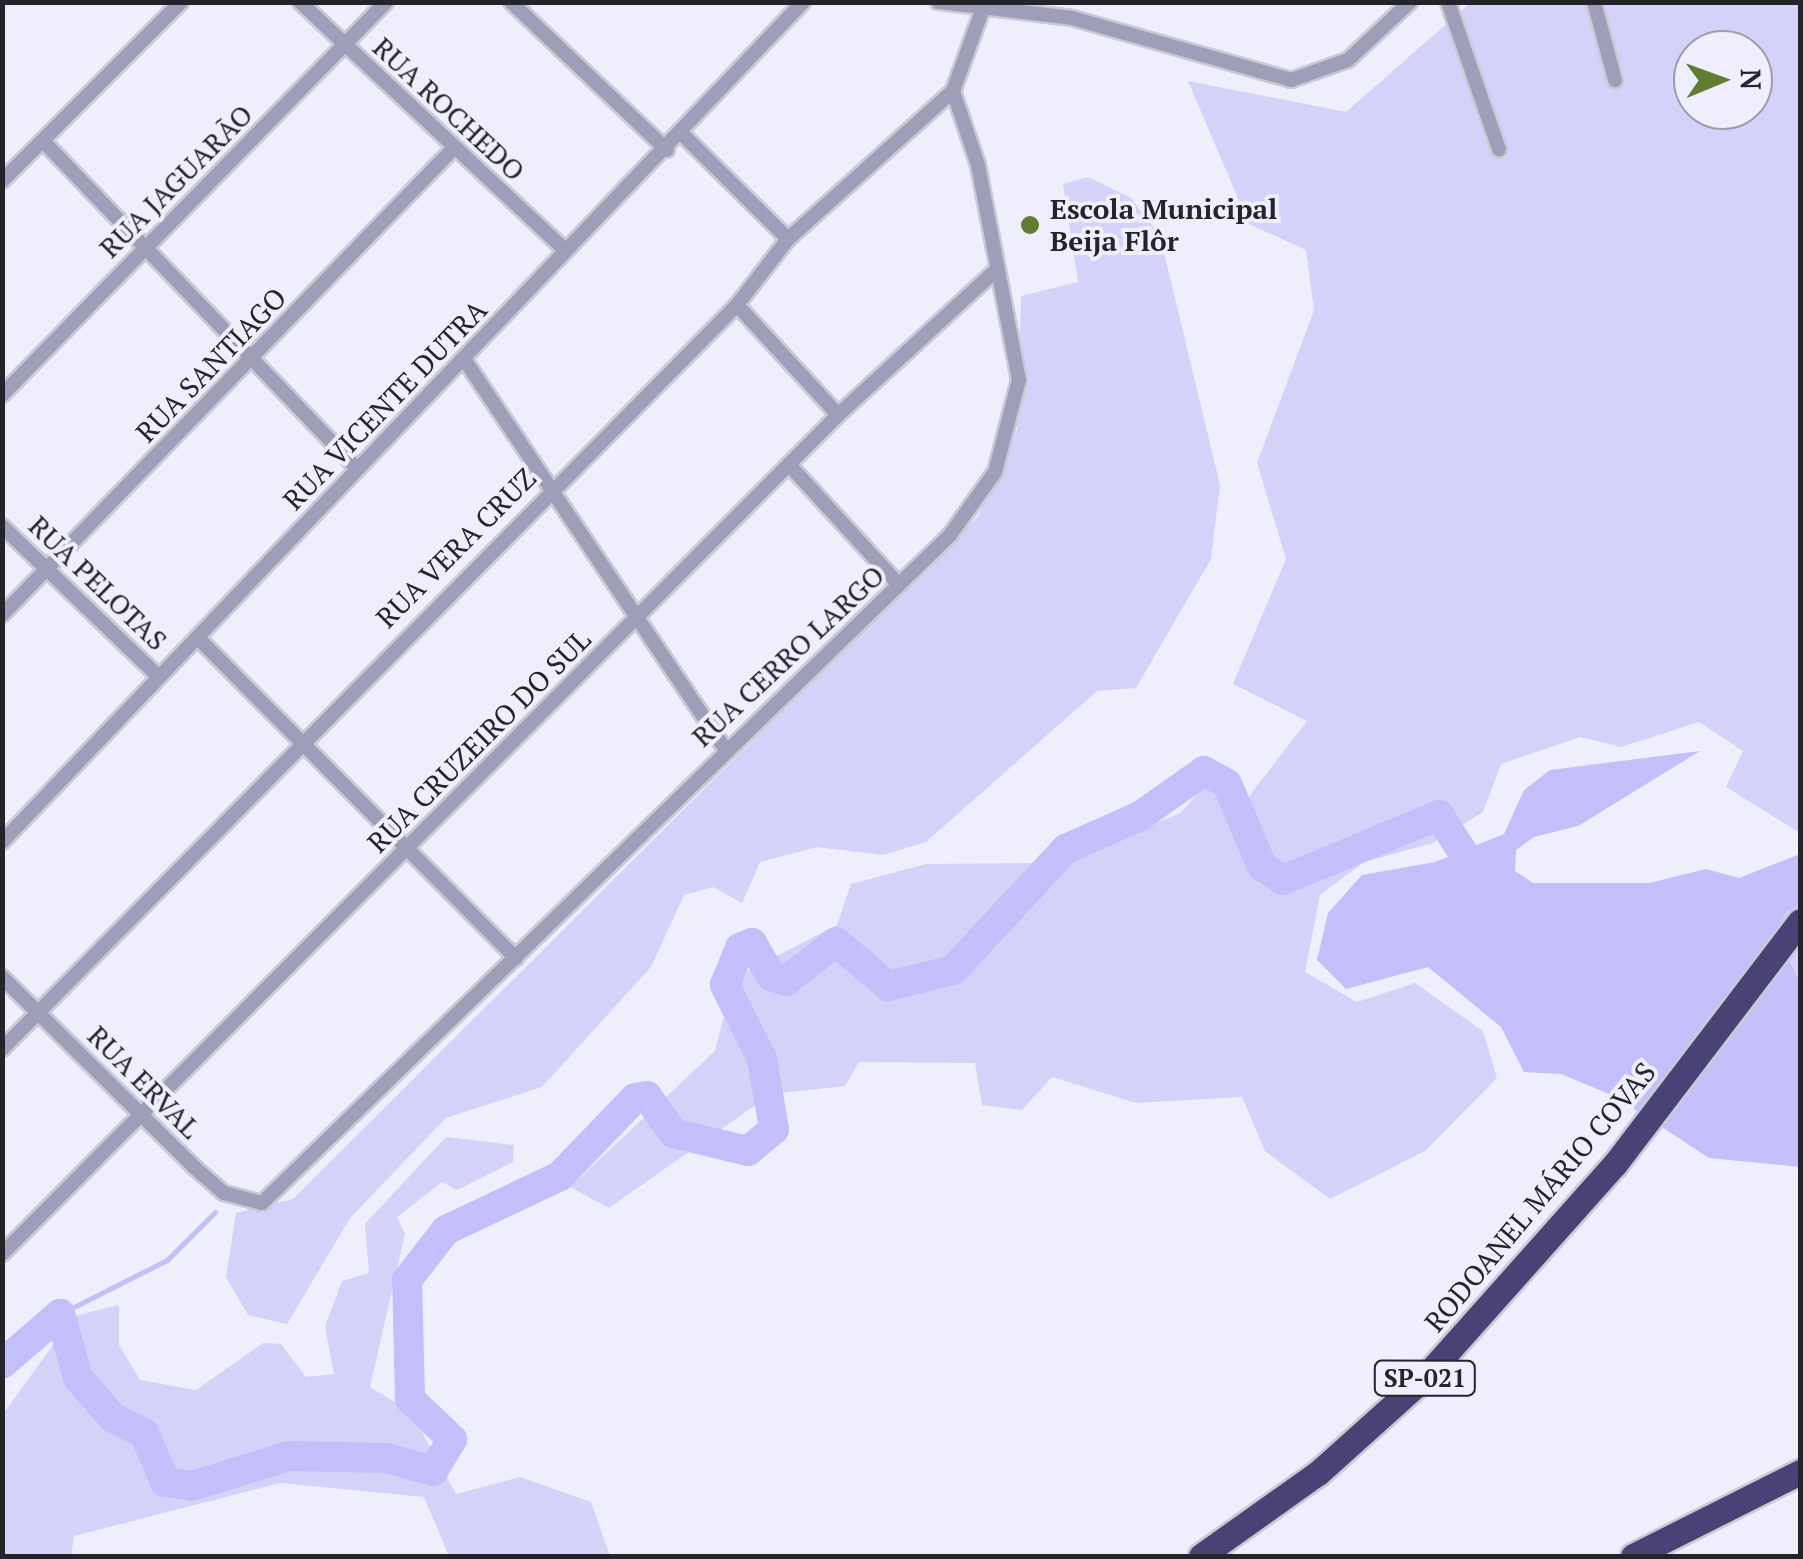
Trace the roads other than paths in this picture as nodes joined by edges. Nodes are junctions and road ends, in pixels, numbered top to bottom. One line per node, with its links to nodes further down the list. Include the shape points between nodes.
1 (180, 2): 15 (street)
2 (300, 2): 11 (street, RUA ROCHEDO)
3 (386, 2): 11 (street, RUA JAGUARÃO)
4 (511, 2): 18 (street)
5 (803, 2): 14 (street, RUA VICENTE DUTRA)
6 (938, 2): 10 (street)
7 (1410, 2): 10 (street, via 1348,60 1291,80 1072,18)
8 (1448, 2): 16 (street)
9 (1594, 2): 12 (street)
10 (982, 8): 13 (street)
11 (346, 45): 17 (street, RUA ROCHEDO); 21 (street, RUA JAGUARÃO)
12 (1615, 80)
13 (953, 91): 20 (street, RUA VERA CRUZ); 23 (street, RUA CERRO LARGO)
14 (682, 134): 18 (street, RUA VICENTE DUTRA); 20 (street)
15 (44, 142): 19 (street); 21 (street)
16 (1499, 148)
17 (453, 149): 22 (street, RUA ROCHEDO); 26 (street, RUA SANTIAGO)
18 (667, 150): 22 (street, RUA VICENTE DUTRA)
19 (2, 180)
20 (788, 238): 24 (street, RUA VERA CRUZ)
21 (145, 248): 26 (street); 27 (street, RUA JAGUARÃO)
22 (565, 250): 25 (street, RUA VICENTE DUTRA)
23 (996, 270): 28 (street, RUA CRUZEIRO DO SUL); 34 (street, RUA CERRO LARGO, via 1019,380 1013,422 975,506)
24 (738, 305): 28 (street); 31 (street, RUA VERA CRUZ)
25 (464, 359): 30 (street, RUA VICENTE DUTRA); 31 (street)
26 (252, 360): 30 (street); 33 (street, RUA SANTIAGO)
27 (2, 395)
28 (838, 415): 29 (street, RUA CRUZEIRO DO SUL)
29 (791, 467): 34 (street); 36 (street, RUA CRUZEIRO DO SUL)
30 (358, 468): 37 (street, RUA VICENTE DUTRA)
31 (555, 485): 36 (street); 39 (street, RUA VERA CRUZ)
32 (2, 526): 33 (street, RUA PELOTAS)
33 (46, 570): 35 (street, RUA SANTIAGO); 38 (street, RUA PELOTAS)
34 (899, 585): 40 (street, RUA CERRO LARGO)
35 (2, 615)
36 (641, 616): 40 (street); 42 (street, RUA CRUZEIRO DO SUL)
37 (198, 638): 38 (street, RUA VICENTE DUTRA); 39 (street)
38 (158, 676): 41 (street, RUA VICENTE DUTRA)
39 (298, 740): 42 (street); 46 (street, RUA VERA CRUZ)
40 (726, 748): 44 (street, RUA CERRO LARGO)
41 (2, 842)
42 (407, 848): 44 (street); 48 (street, RUA CRUZEIRO DO SUL)
43 (1800, 921): 52 (highway, RODOANEL MÁRIO COVAS / SP-021, via 1615,1164 1425,1378 1318,1473)
44 (516, 958): 49 (street, RUA CERRO LARGO)
45 (2, 977): 46 (street, RUA ERVAL)
46 (40, 1012): 47 (street, RUA VERA CRUZ); 48 (street, RUA ERVAL)
47 (2, 1049)
48 (144, 1118): 49 (street, RUA ERVAL, via 224,1193); 50 (street, RUA CRUZEIRO DO SUL)
49 (262, 1202)
50 (2, 1254)
51 (1800, 1472): 53 (highway)
52 (1201, 1556)
53 (1633, 1556)

